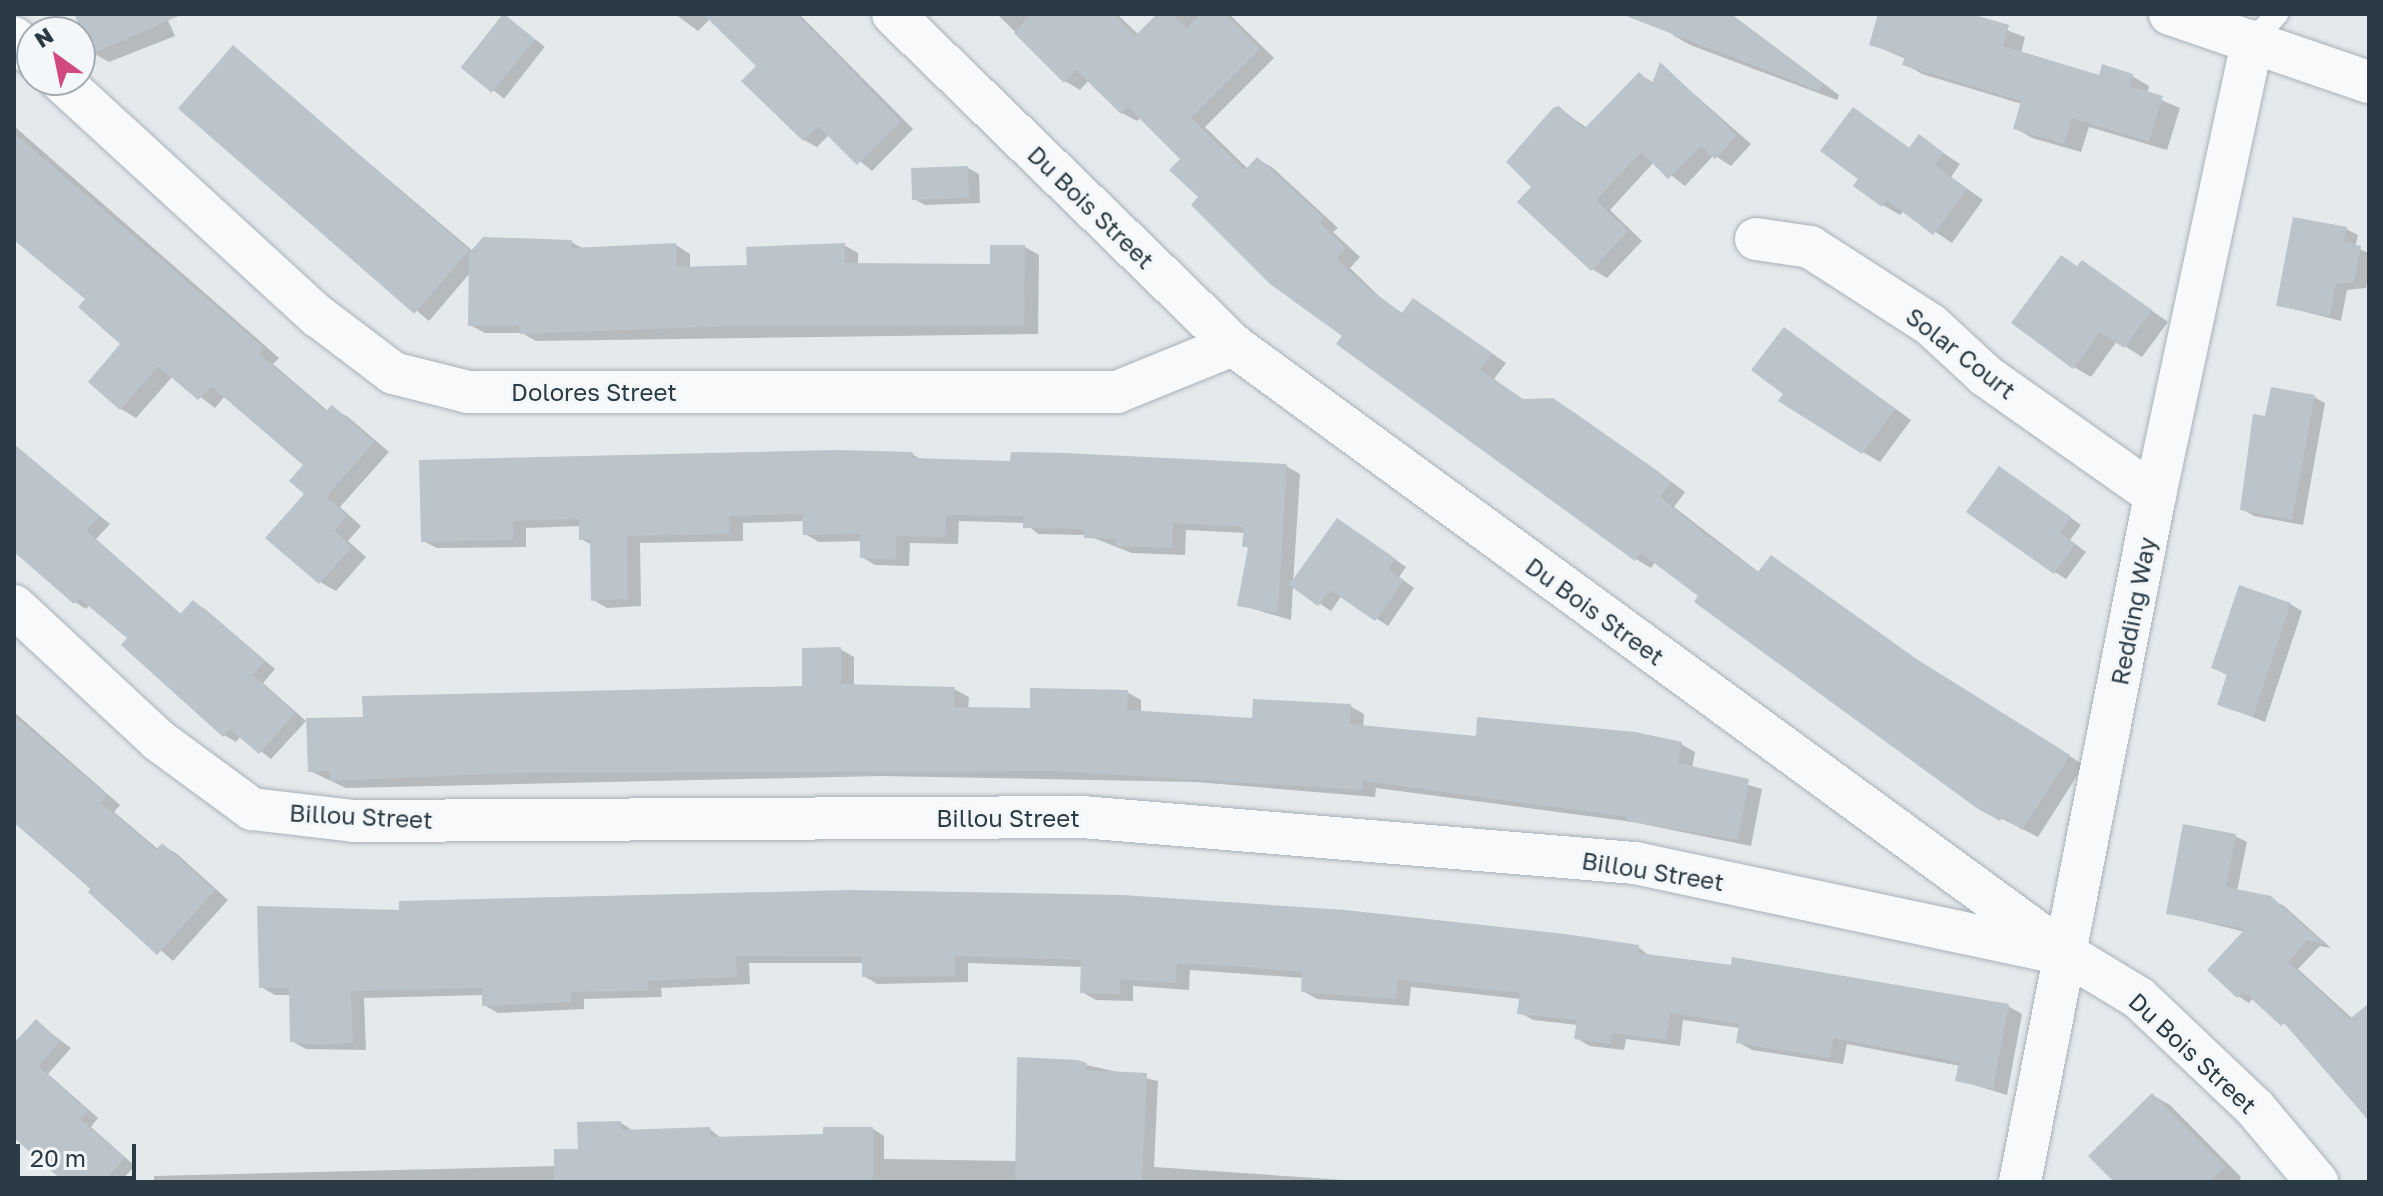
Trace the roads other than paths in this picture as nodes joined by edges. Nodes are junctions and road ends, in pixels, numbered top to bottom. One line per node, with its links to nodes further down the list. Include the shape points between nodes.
1 (893, 14): 7 (street, Du Bois Street)
2 (2170, 14): 3 (street)
3 (2264, 28): 4 (street); 8 (street, Redding Way)
4 (2369, 82)
5 (77, 96): 7 (street, Dolores Street, via 318,316 393,373 468,392 1117,392)
6 (1756, 239): 8 (street, Solar Court, via 1810,247 1822,254 1931,325 1986,376)
7 (1233, 345): 10 (street, Du Bois Street)
8 (2155, 495): 10 (street, Redding Way)
9 (14, 606): 10 (street, Billou Street, via 158,740 252,809 354,821 1082,817 1635,863)
10 (2068, 955): 11 (street, Redding Way); 12 (street, Du Bois Street, via 2139,998 2255,1108)
11 (2020, 1182)
12 (2317, 1182)

